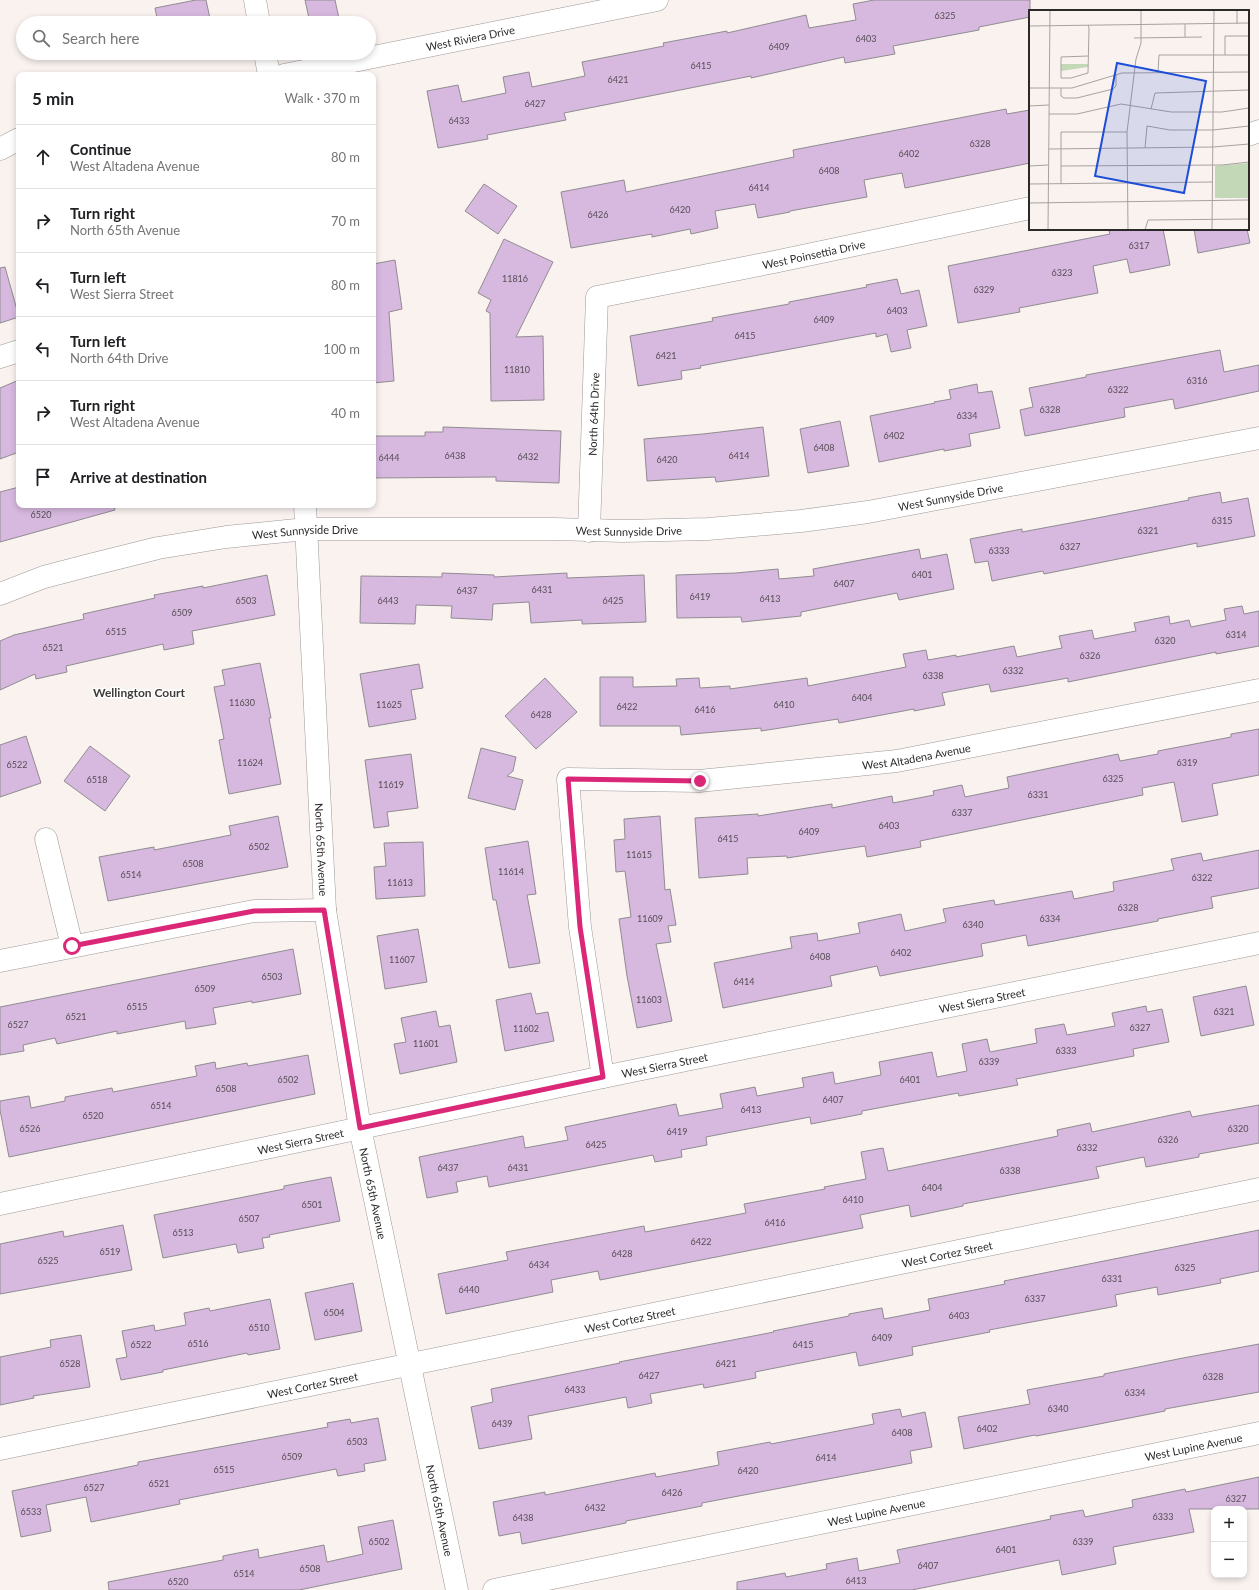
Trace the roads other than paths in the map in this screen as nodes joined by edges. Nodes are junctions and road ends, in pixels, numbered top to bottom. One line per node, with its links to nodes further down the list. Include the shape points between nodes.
1 (255, 0): 4 (street)
2 (657, 0): 3 (street, West Riviera Drive)
3 (586, 7): 5 (street, West Riviera Drive)
4 (258, 16)
5 (376, 54)
6 (266, 60): 8 (street)
7 (351, 60): 9 (street, West Riviera Drive)
8 (268, 72)
9 (297, 72)
10 (1259, 131): 11 (street)
11 (1249, 135)
12 (16, 140): 13 (street)
13 (0, 149)
14 (1029, 208): 15 (street, West Poinsettia Drive)
15 (597, 297): 21 (street, North 64th Drive)
16 (16, 352): 17 (street)
17 (0, 357)
18 (1259, 438): 21 (street, West Sunnyside Drive, via 853,514 708,529)
19 (305, 508): 20 (street, North 65th Avenue)
20 (306, 528): 21 (street, West Sunnyside Drive); 22 (street, West Sunnyside Drive, via 158,548 44,577); 25 (street, North 65th Avenue)
21 (590, 531)
22 (0, 594)
23 (1259, 690): 29 (street, West Altadena Avenue, via 897,761 700,781 568,779 580,927)
24 (46, 839): 27 (street)
25 (324, 910): 27 (street, via 254,911); 30 (street, North 65th Avenue)
26 (1259, 944): 29 (street, West Sierra Street)
27 (72, 946): 28 (street)
28 (0, 961)
29 (603, 1077): 30 (street, West Sierra Street)
30 (360, 1128): 32 (street, West Sierra Street); 33 (street, North 65th Avenue)
31 (1259, 1189): 33 (street, West Cortez Street)
32 (0, 1204)
33 (410, 1365): 35 (street, West Cortez Street); 36 (street, North 65th Avenue)
34 (1259, 1433): 37 (street, West Lupine Avenue)
35 (0, 1449)
36 (457, 1590)
37 (494, 1590)

